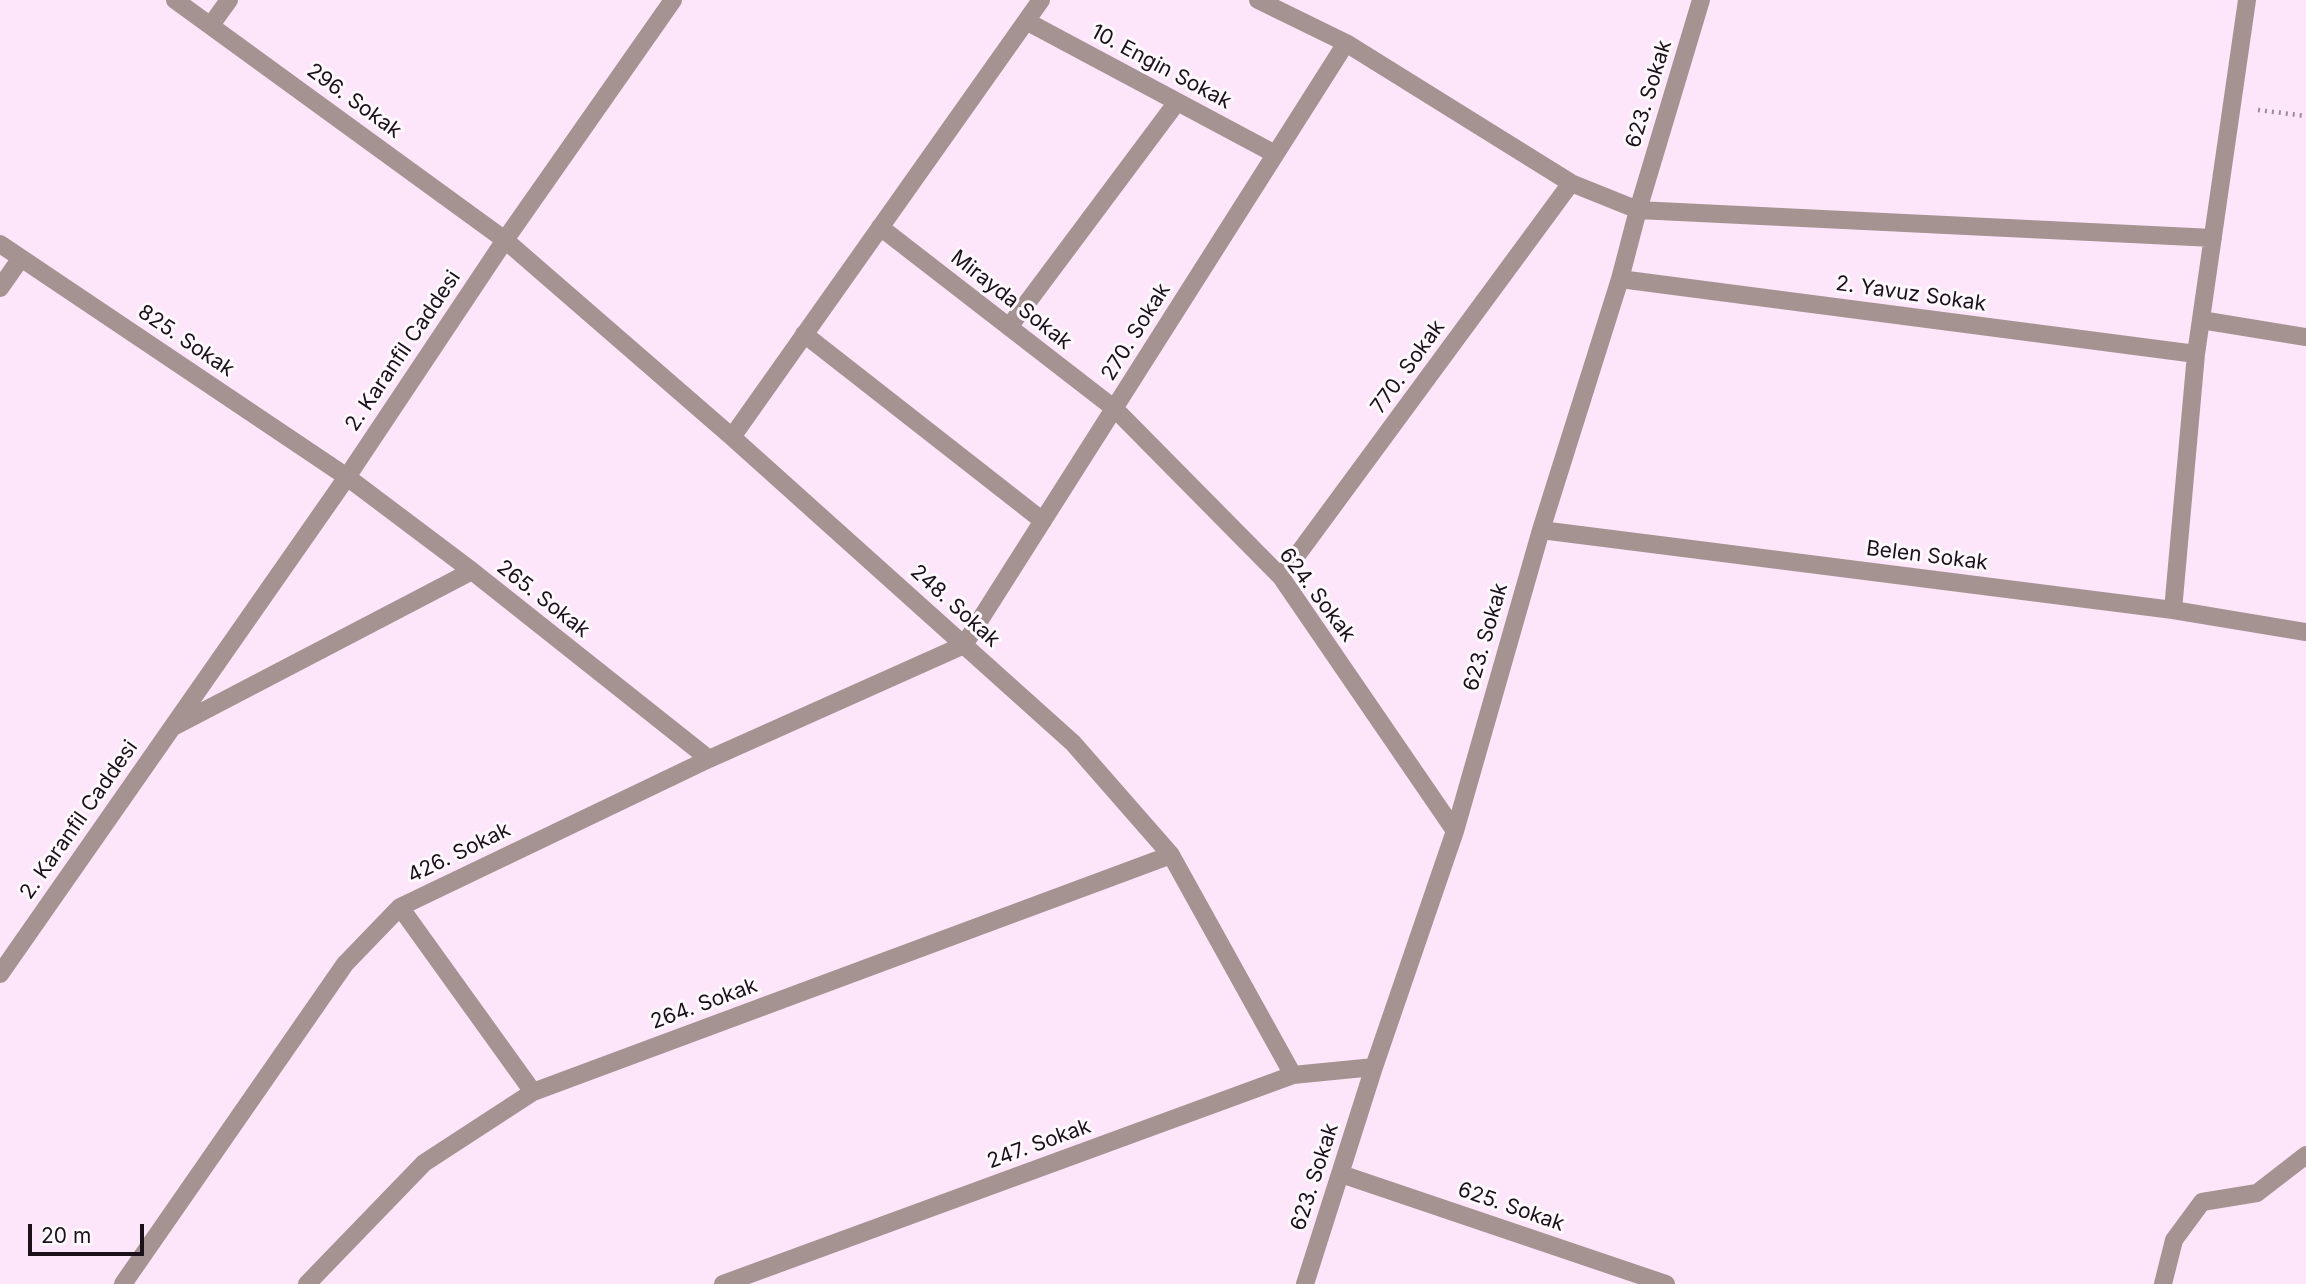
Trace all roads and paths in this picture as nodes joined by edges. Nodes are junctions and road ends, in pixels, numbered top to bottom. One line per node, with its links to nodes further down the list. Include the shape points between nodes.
1 (175, 0): 9 (street, 296. Sokak)
2 (229, 0): 9 (street)
3 (673, 0): 19 (street, 2. Karanfil Caddesi)
4 (1041, 0): 8 (street)
5 (1258, 0): 10 (street)
6 (1702, 0): 16 (street, 623. Sokak)
7 (2247, 0): 12 (street)
8 (1026, 22): 11 (street, 10. Engin Sokak); 17 (street)
9 (211, 24): 19 (street, 296. Sokak)
10 (1346, 43): 14 (street, 270. Sokak); 15 (street)
11 (1177, 102): 14 (street, 10. Engin Sokak); 25 (street)
12 (2231, 106): 13 (path); 18 (street)
13 (2306, 116)
14 (1275, 154): 29 (street, 270. Sokak)
15 (1572, 183): 16 (street); 35 (street, 770. Sokak)
16 (1638, 210): 18 (street); 22 (street, 623. Sokak)
17 (880, 227): 25 (street, Mirayda Sokak); 26 (street)
18 (2213, 238): 24 (street)
19 (505, 240): 30 (street, 248. Sokak); 31 (street, 2. Karanfil Caddesi)
20 (0, 244): 21 (street, 825. Sokak)
21 (21, 258): 23 (street); 31 (street, 825. Sokak)
22 (1620, 279): 28 (street, 2. Yavuz Sokak); 33 (street, 623. Sokak)
23 (0, 288)
24 (2201, 320): 27 (street); 28 (street)
25 (1009, 327): 29 (street, Mirayda Sokak)
26 (804, 334): 30 (street); 32 (street)
27 (2306, 337)
28 (2196, 354): 36 (street)
29 (1115, 409): 32 (street, 270. Sokak); 35 (street, 624. Sokak)
30 (732, 437): 38 (street, 248. Sokak)
31 (347, 477): 34 (street, 265. Sokak); 39 (street, 2. Karanfil Caddesi)
32 (1043, 521): 38 (street, 270. Sokak)
33 (1541, 530): 36 (street, Belen Sokak); 41 (street, 623. Sokak)
34 (472, 571): 39 (street, 2. Karanfil Caddesi); 40 (street, 265. Sokak)
35 (1281, 578): 41 (street, 624. Sokak)
36 (2173, 610): 37 (street, Belen Sokak)
37 (2306, 632)
38 (964, 645): 40 (street, 426. Sokak); 42 (street, 248. Sokak, via 1073,743)
39 (172, 728): 44 (street, 2. Karanfil Caddesi)
40 (709, 759): 43 (street, 426. Sokak)
41 (1455, 831): 45 (street, 623. Sokak)
42 (1171, 855): 46 (street, 248. Sokak); 47 (street, 264. Sokak)
43 (400, 907): 47 (street); 50 (street, 426. Sokak, via 345,964)
44 (0, 974)
45 (1374, 1067): 46 (street, 247. Sokak); 49 (street, 623. Sokak)
46 (1293, 1075): 52 (street, 247. Sokak)
47 (533, 1092): 51 (street, 264. Sokak, via 424,1163)
48 (2306, 1156): 55 (street, via 2257,1193 2202,1202 2174,1240)
49 (1341, 1174): 53 (street, 623. Sokak); 54 (street, 625. Sokak)
50 (123, 1284)
51 (307, 1284)
52 (723, 1284)
53 (1305, 1284)
54 (1666, 1284)
55 (2163, 1284)

